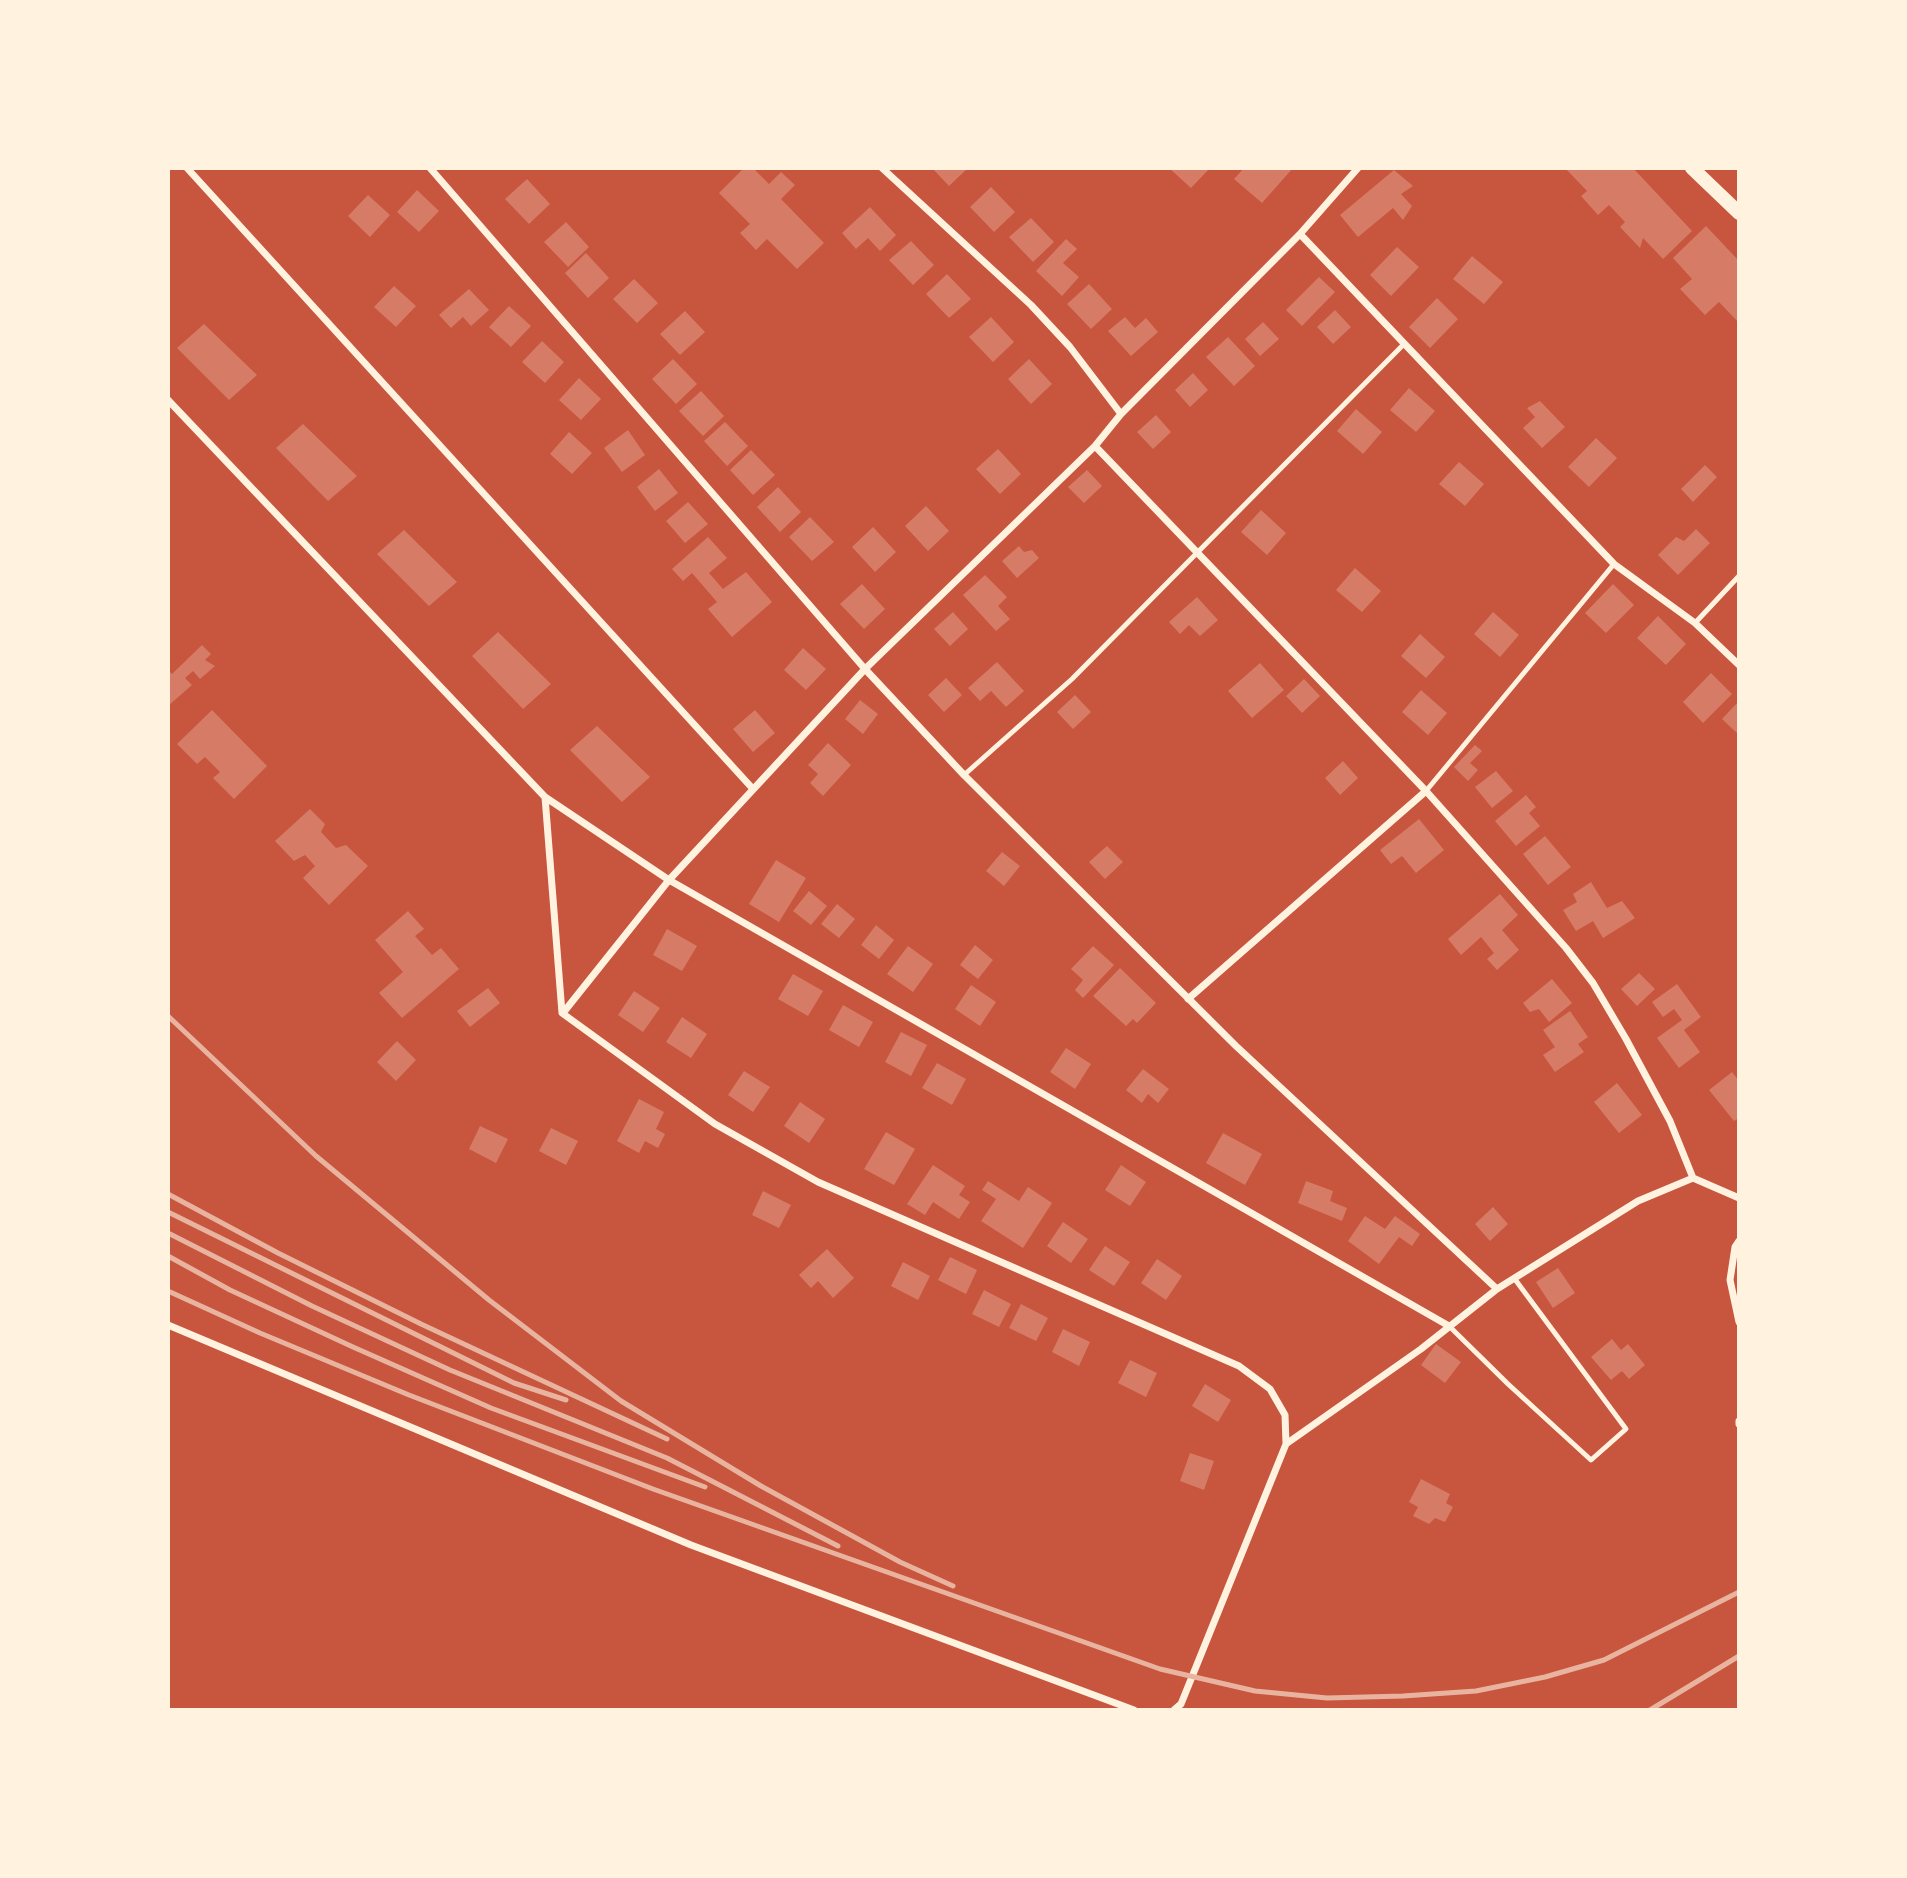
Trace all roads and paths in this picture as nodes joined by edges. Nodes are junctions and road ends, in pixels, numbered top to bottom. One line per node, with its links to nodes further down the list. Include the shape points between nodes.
1 (187, 168): 19 (street)
2 (430, 168): 17 (street)
3 (882, 168): 10 (street, via 1031,305 1070,346)
4 (1358, 168): 7 (street)
5 (1692, 168): 6 (main road)
6 (1739, 213)
7 (1300, 234): 8 (street); 10 (street)
8 (1404, 344): 12 (lane); 13 (street)
9 (168, 400): 21 (street)
10 (1121, 414): 11 (street)
11 (1095, 446): 12 (street); 17 (street)
12 (1197, 551): 18 (lane, via 1072,679); 20 (street)
13 (1614, 564): 15 (street); 20 (lane)
14 (1739, 576): 15 (lane)
15 (1695, 623): 16 (street)
16 (1739, 666)
17 (865, 668): 18 (street); 19 (street)
18 (964, 775): 23 (street)
19 (753, 789): 22 (street)
20 (1426, 791): 23 (street); 25 (street, via 1593,983 1671,1121)
21 (545, 797): 22 (street); 24 (street)
22 (669, 880): 24 (street); 32 (street)
23 (1188, 999): 29 (street)
24 (562, 1013): 33 (street, via 715,1124 817,1182 1239,1366 1270,1389 1285,1415)
25 (1693, 1178): 26 (street); 28 (street, via 1639,1201)
26 (1739, 1198)
27 (1739, 1241): 30 (street, via 1730,1280)
28 (1514, 1278): 29 (street); 32 (lane, via 1626,1429 1591,1460)
29 (1497, 1289): 32 (street)
30 (1739, 1322)
31 (168, 1325): 34 (street, via 680,1540)
32 (1449, 1326): 33 (street)
33 (1286, 1444): 35 (street, via 1181,1704)
34 (1134, 1710)
35 (1174, 1710)

